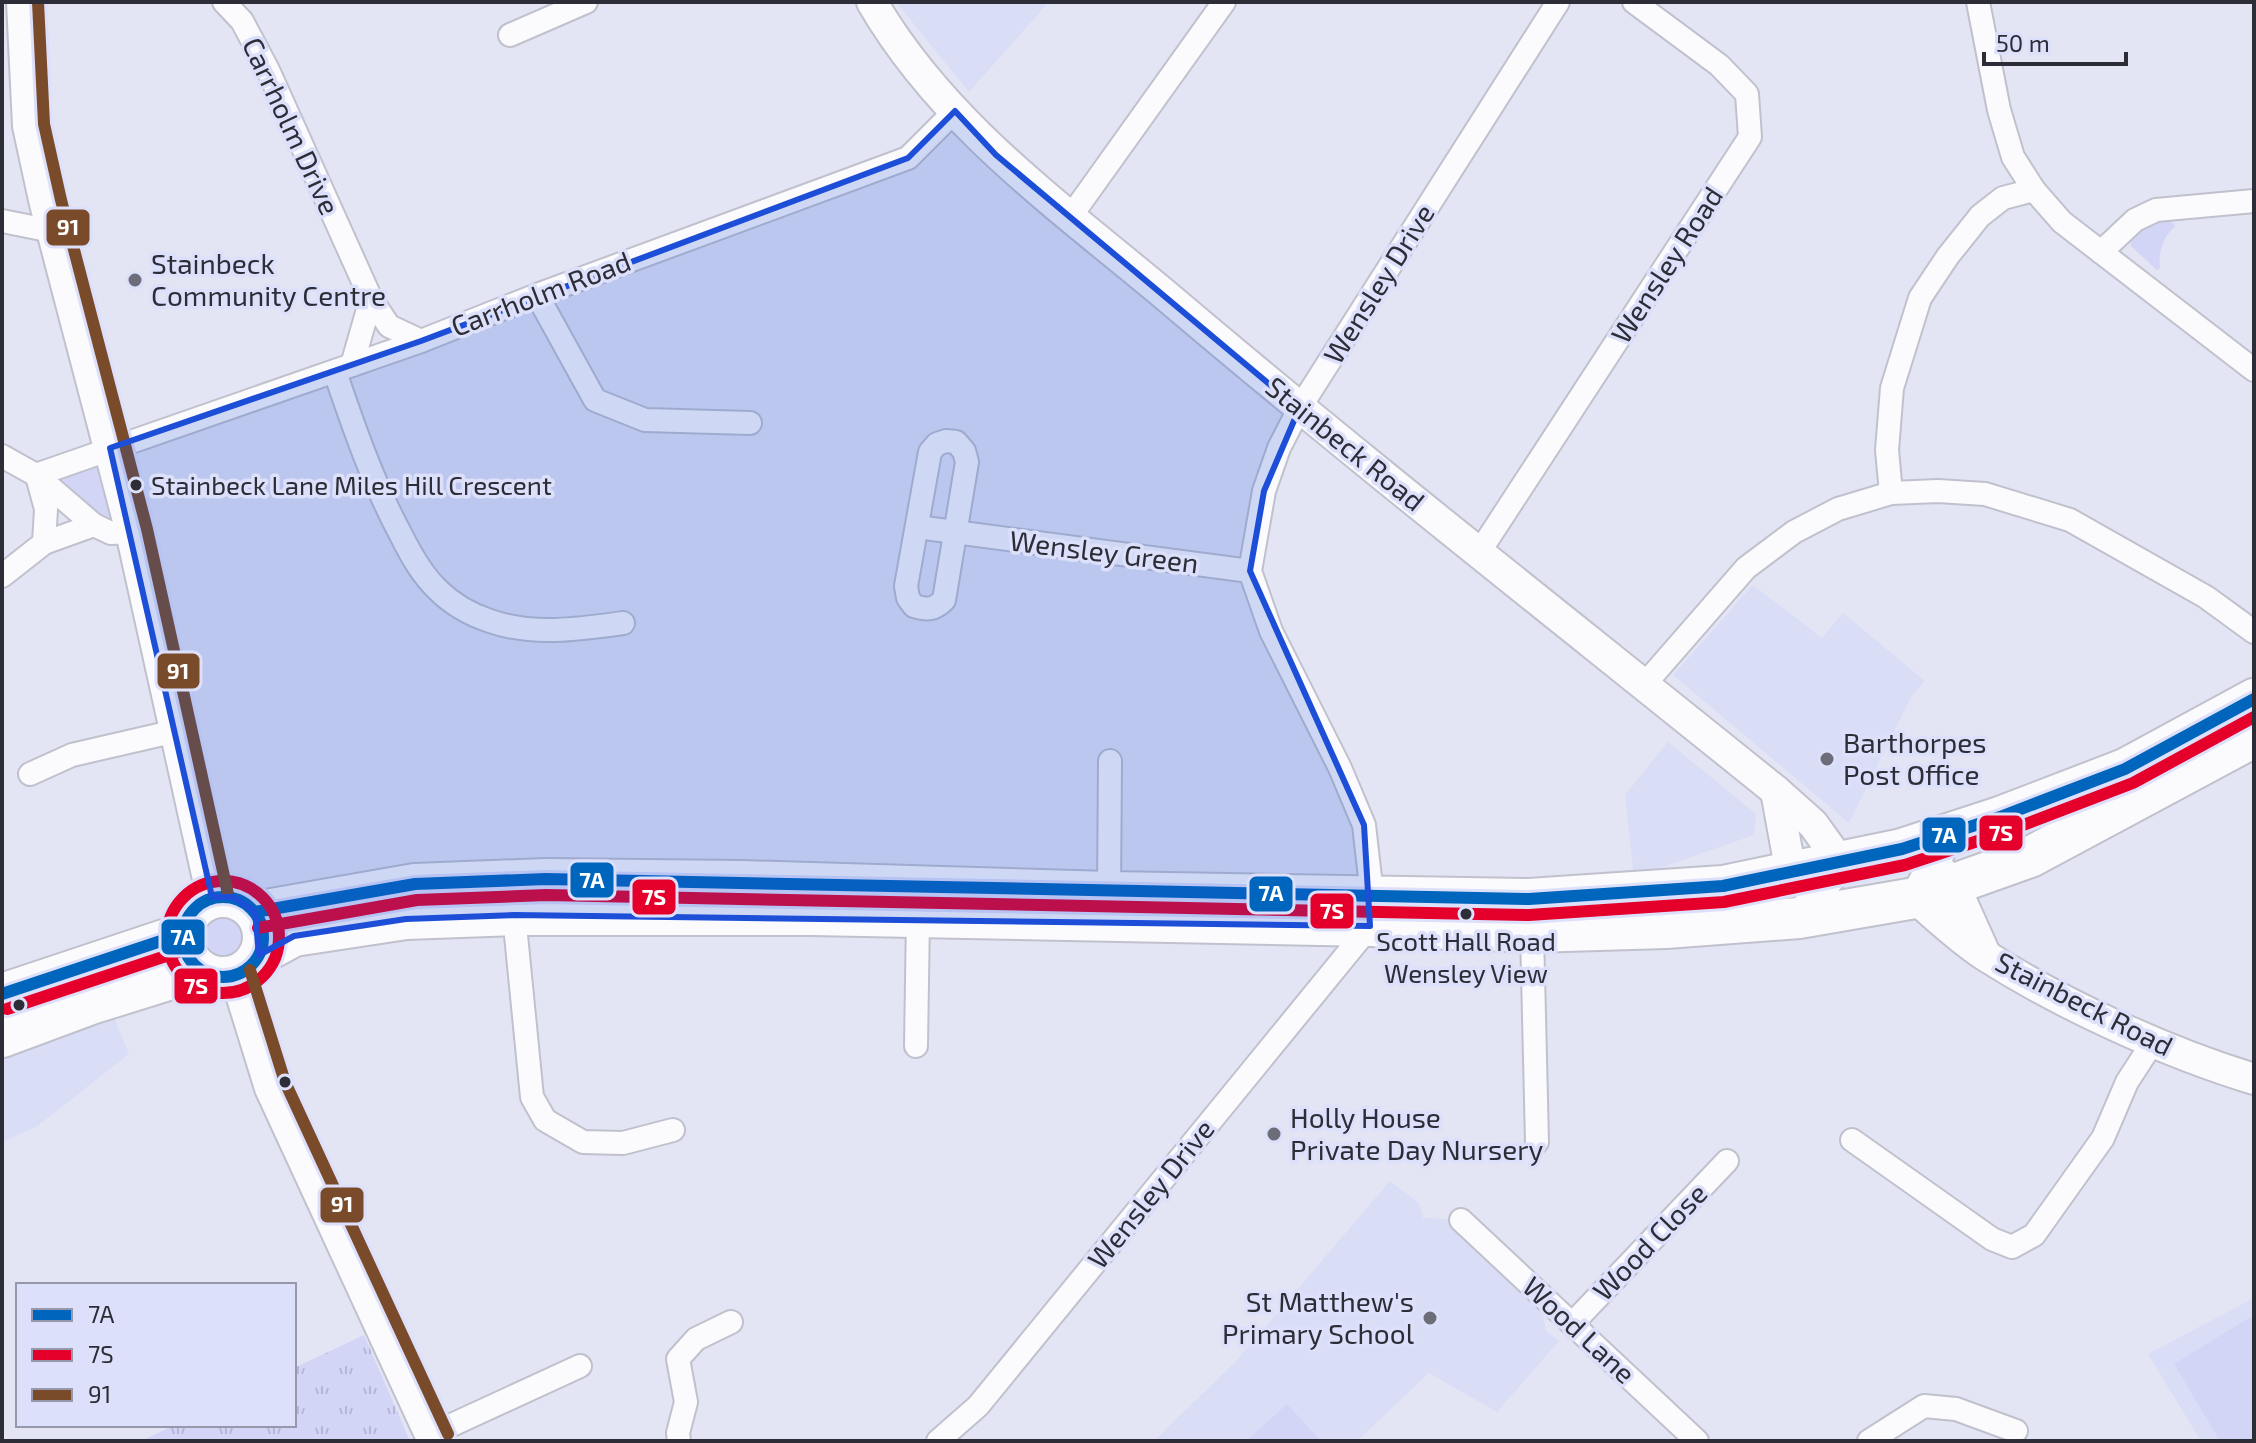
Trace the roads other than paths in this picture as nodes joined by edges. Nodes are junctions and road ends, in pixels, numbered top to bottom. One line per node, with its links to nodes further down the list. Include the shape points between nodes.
1 (22, 2): 15 (street, via 28,126)
2 (224, 2): 18 (street, Carrholm Drive, via 242,21 268,70)
3 (586, 2): 9 (street)
4 (872, 2): 10 (street, Stainbeck Road, via 894,40)
5 (1224, 2): 13 (street)
6 (1558, 2): 22 (street, Wensley Drive)
7 (1634, 2): 33 (street, Wensley Road, via 1719,65 1747,94 1750,137)
8 (1978, 2): 11 (street, via 1999,110 2013,157)
9 (510, 35)
10 (955, 111): 13 (street, Stainbeck Road, via 996,155); 17 (street, Carrholm Road, via 908,158)
11 (2034, 190): 16 (street, via 2062,222); 27 (street, via 2003,198 1980,216 1920,298 1892,388 1887,450)
12 (2254, 201): 16 (street, via 2156,210 2135,220)
13 (1071, 216): 22 (street, Stainbeck Road)
14 (2, 221): 15 (street)
15 (52, 231): 24 (street)
16 (2101, 252): 21 (street)
17 (537, 295): 19 (street, Carrholm Road); 23 (street, via 595,400 645,420)
18 (371, 299): 19 (street, Carrholm Drive, via 389,326); 20 (street)
19 (421, 341): 20 (street, Carrholm Road)
20 (344, 368): 24 (street, Carrholm Road); 36 (street, via 382,501 417,565 439,591 466,611 521,628)
21 (2254, 370)
22 (1299, 409): 33 (street, Stainbeck Road); 34 (street, Wensley Drive, via 1264,491)
23 (750, 423)
24 (110, 448): 26 (street, Carrholm Road); 30 (street)
25 (2, 456): 26 (street)
26 (36, 475): 28 (street); 32 (street, via 46,509)
27 (1891, 493): 37 (street, via 1985,494 2070,520 2206,597); 38 (street, via 1838,509 1794,532 1746,568)
28 (94, 525): 30 (street, via 111,533); 32 (street)
29 (917, 527): 31 (street, Wensley Green); 31 (street, via 906,586 914,606 926,609 944,600); 31 (street, via 930,452 937,444 956,442 967,462)
30 (131, 532): 40 (street)
31 (957, 533): 34 (street, Wensley Green)
32 (44, 543): 35 (street)
33 (1480, 551): 38 (street, Stainbeck Road)
34 (1250, 571): 52 (street, Wensley Drive, via 1271,631 1364,825)
35 (2, 576)
36 (623, 623)
37 (2254, 632)
38 (1644, 685): 44 (street, Stainbeck Road)
39 (2254, 699): 45 (highway, via 2125,769 2000,817)
40 (176, 731): 43 (street, via 72,755); 48 (street)
41 (2254, 737): 45 (highway, via 2030,857)
42 (1110, 761): 47 (street)
43 (30, 774)
44 (1776, 791): 46 (street); 46 (street, Stainbeck Road, via 1813,824)
45 (1931, 866): 46 (highway); 55 (street, Stainbeck Road); 55 (street)
46 (1820, 891): 52 (highway, via 1723,886 1529,899); 53 (highway, via 1666,928)
47 (1109, 892): 49 (highway, via 546,879 415,884); 52 (highway)
48 (212, 897): 49 (highway, via 233,897); 54 (highway, via 194,908)
49 (255, 912): 56 (highway, via 262,945)
50 (514, 915): 51 (highway); 56 (highway, via 406,919 294,936); 62 (street, via 532,1097 545,1120 583,1142 623,1143)
51 (918, 917): 52 (highway); 60 (street)
52 (1362, 922): 53 (highway); 73 (street, Wensley Drive, via 978,1406)
53 (1532, 932): 64 (street)
54 (182, 934): 56 (highway, via 185,950); 57 (highway)
55 (1986, 956): 59 (street, Stainbeck Road)
56 (231, 967): 58 (highway, via 91,1004); 71 (street, via 270,1088)
57 (2, 994)
58 (2, 1037)
59 (2153, 1042): 61 (street, Stainbeck Road); 63 (street, via 2127,1082 2103,1138 2034,1235 2012,1247 1992,1239)
60 (916, 1046)
61 (2253, 1077)
62 (673, 1130)
63 (1852, 1140)
64 (1537, 1142)
65 (1727, 1161): 68 (street, Wood Close)
66 (1461, 1220): 68 (street, Wood Lane)
67 (731, 1322): 72 (street, via 696,1339 678,1359 686,1402)
68 (1573, 1323): 74 (street, Wood Lane)
69 (580, 1366): 71 (street)
70 (2016, 1431): 75 (street, via 1956,1409 1924,1406)
71 (431, 1438)
72 (679, 1441)
73 (938, 1441)
74 (1697, 1441)
75 (1869, 1441)

